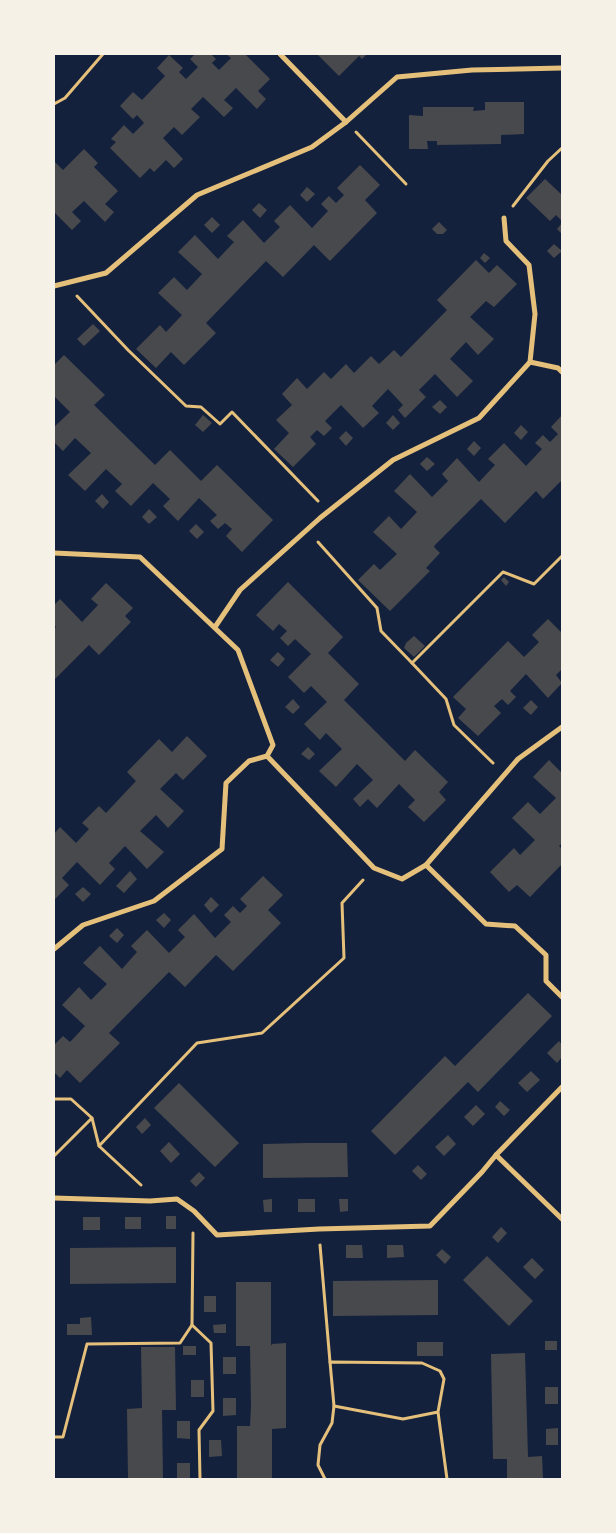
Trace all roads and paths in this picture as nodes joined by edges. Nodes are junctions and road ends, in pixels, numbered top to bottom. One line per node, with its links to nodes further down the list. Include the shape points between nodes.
1 (103, 54): 4 (path, via 65,98)
2 (280, 54): 5 (street)
3 (562, 68): 5 (street, via 472,70 397,77)
4 (54, 104)
5 (346, 122): 7 (path); 9 (street, via 312,146 197,196 106,273)
6 (562, 148): 8 (path)
7 (406, 184)
8 (504, 218): 11 (street, via 506,241 529,265 534,314)
9 (64, 283): 10 (street); 13 (path, via 186,406 201,407 220,424 232,412)
10 (54, 286)
11 (530, 362): 12 (street, via 558,368); 13 (street, via 479,418 393,460)
12 (562, 372)
13 (328, 511): 14 (street)
14 (307, 530): 17 (street, via 240,590); 18 (path, via 377,608 381,631)
15 (54, 553): 17 (street, via 140,557)
16 (562, 556): 18 (path, via 534,584 503,572)
17 (215, 627): 20 (street, via 238,650 273,745)
18 (412, 663): 21 (path, via 446,699 454,725)
19 (562, 726): 21 (street, via 518,759)
20 (267, 756): 23 (street); 24 (street, via 249,761 226,783 222,849 154,901 83,925)
21 (505, 774): 22 (street)
22 (426, 865): 23 (street, via 402,879); 25 (street, via 486,924 515,926 546,955 546,981)
23 (374, 868): 29 (path, via 342,903 344,958 262,1033 198,1044)
24 (54, 949)
25 (562, 997)
26 (562, 1086): 30 (street)
27 (54, 1099): 28 (path, via 71,1099)
28 (92, 1118): 29 (path); 31 (path)
29 (99, 1146): 33 (path, via 142,1186)
30 (496, 1155): 35 (street); 36 (street, via 430,1226)
31 (54, 1156)
32 (54, 1198): 33 (street)
33 (150, 1200): 34 (street, via 177,1199)
34 (194, 1212): 36 (street, via 217,1235); 37 (path)
35 (562, 1219)
36 (319, 1229): 38 (path)
37 (192, 1325): 41 (path, via 180,1343 87,1344 63,1437); 42 (path, via 211,1343 213,1411 199,1430)
38 (330, 1362): 39 (path); 40 (path, via 422,1363 440,1371 444,1380)
39 (334, 1406): 40 (path, via 403,1419); 43 (path, via 332,1423 320,1445 318,1465)
40 (438, 1412): 44 (path)
41 (54, 1437)
42 (200, 1479)
43 (326, 1479)
44 (447, 1479)

